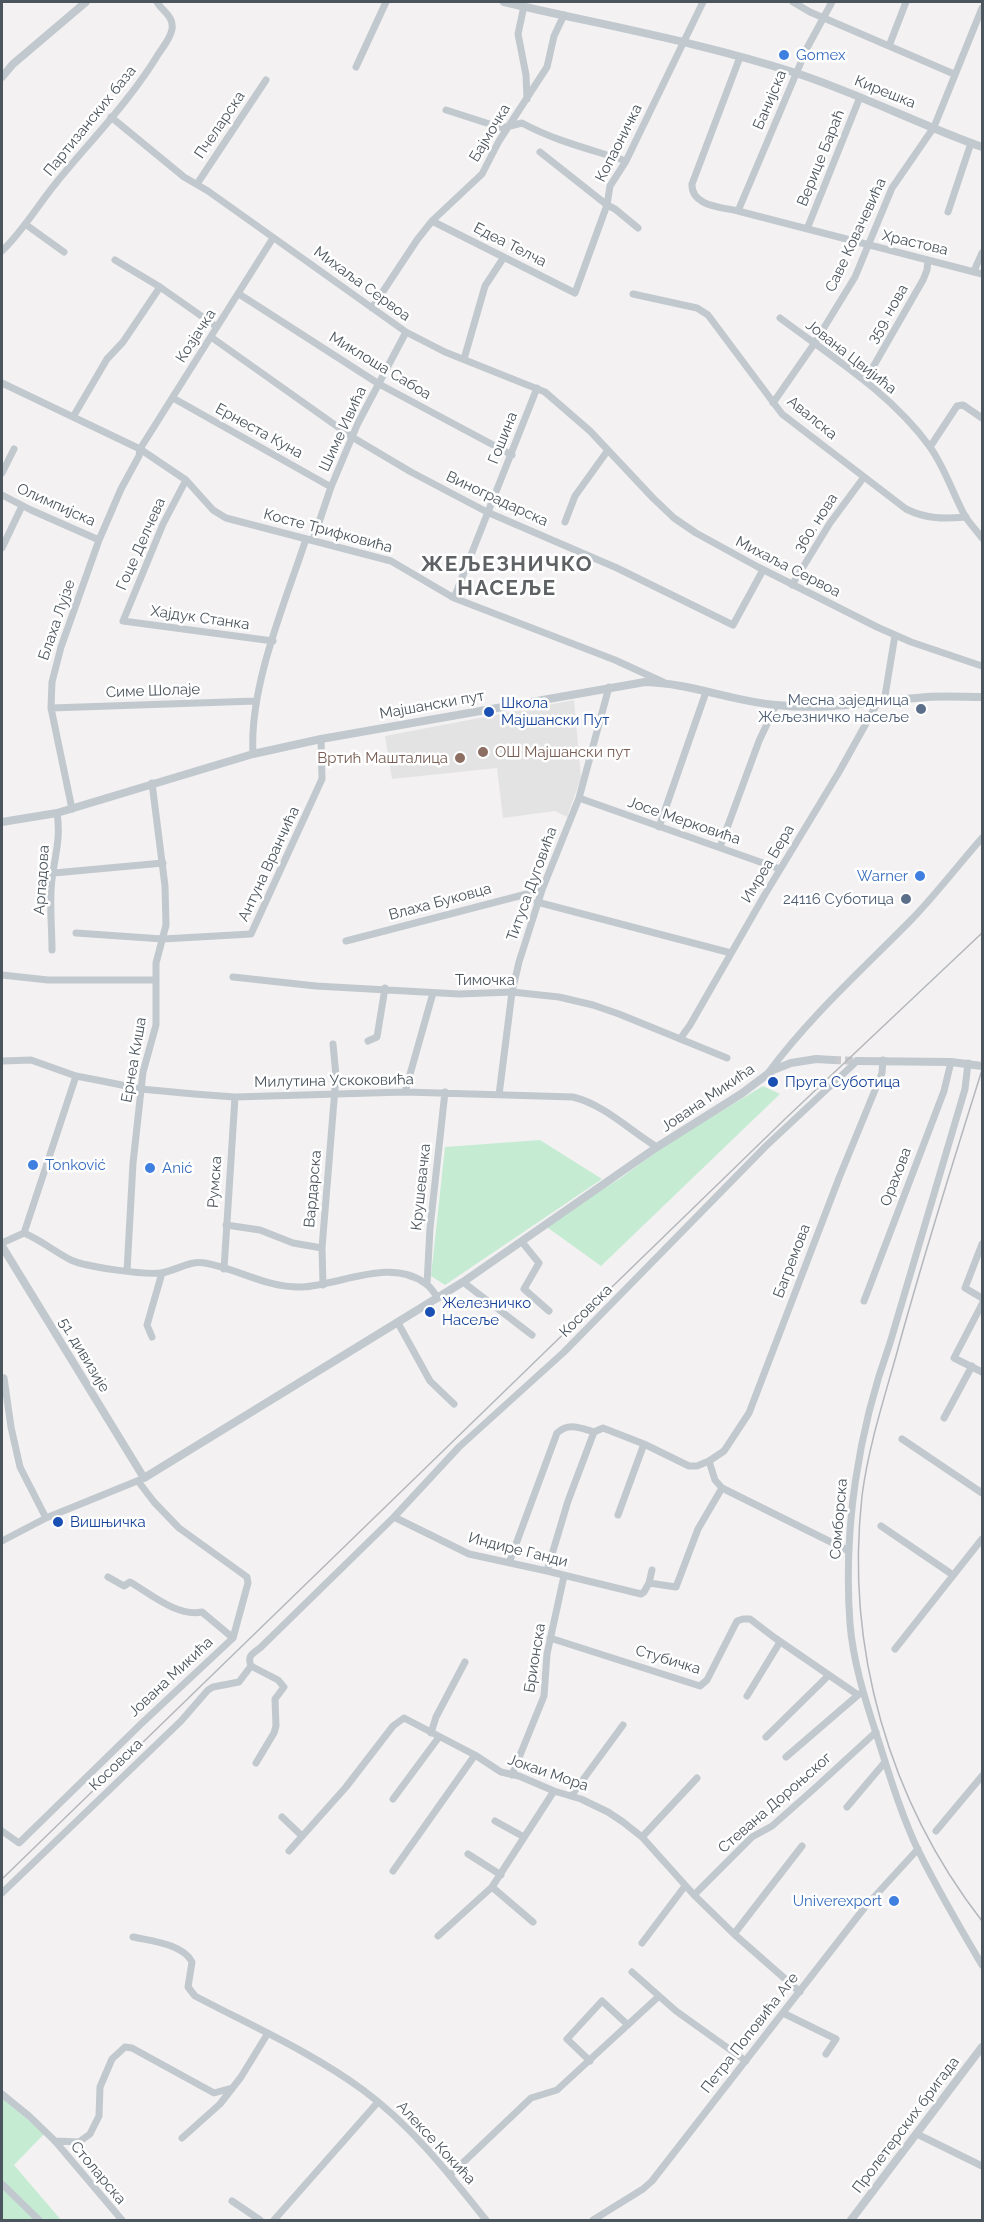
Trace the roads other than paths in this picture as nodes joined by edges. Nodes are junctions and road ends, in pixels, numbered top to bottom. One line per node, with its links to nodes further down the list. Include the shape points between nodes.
1 (86, 2): 21 (street)
2 (158, 2): 26 (street, Партизанских база, via 172,21 171,33 138,85)
3 (386, 2): 18 (street)
4 (504, 2): 9 (street, Кирешка)
5 (703, 2): 15 (street)
6 (793, 2): 12 (street)
7 (832, 2): 12 (street, Банијска)
8 (906, 2): 16 (street)
9 (524, 6): 11 (street, Кирешка); 24 (street, Бајмочка, via 518,34)
10 (982, 8): 13 (street, Саве Ковачевића)
11 (564, 15): 15 (street, Кирешка); 24 (street, via 554,36 547,68)
12 (824, 17): 16 (street); 19 (street, Банијска)
13 (975, 27): 14 (street); 20 (street, Саве Ковачевића)
14 (982, 30)
15 (684, 42): 17 (street, Кирешка); 32 (street, Копаоничка)
16 (889, 46): 20 (street)
17 (740, 57): 19 (street, Кирешка); 35 (street, via 692,184 695,197 701,201)
18 (356, 67)
19 (796, 74): 23 (street, Кирешка); 35 (street, Банијска)
20 (954, 74): 27 (street, Саве Ковачевића)
21 (2, 77)
22 (266, 80): 33 (street, Пчеларска)
23 (860, 97): 27 (street, Кирешка); 40 (street, Верице Бараћ)
24 (527, 99): 28 (street, Бајмочка)
25 (446, 110): 28 (street)
26 (111, 117): 33 (street, Михаља Сервоа); 38 (street, Партизанских база)
27 (934, 127): 29 (street, Кирешка); 42 (street, Саве Ковачевића, via 891,188)
28 (508, 128): 32 (street, via 522,123 572,145); 37 (street, Бајмочка, via 482,174)
29 (971, 143): 30 (street, Кирешка); 36 (street)
30 (982, 147)
31 (540, 152): 34 (street)
32 (626, 161): 34 (street, Копаоничка, via 610,186)
33 (197, 184): 41 (street, Михаља Сервоа)
34 (607, 205): 39 (street); 52 (street, Копаоничка)
35 (738, 211): 40 (street, Храстова)
36 (948, 212)
37 (432, 221): 46 (street, Едеа Телча); 55 (street, Бајмочка)
38 (26, 224): 43 (street, Партизанских база); 44 (street)
39 (638, 228)
40 (807, 229): 42 (street, Храстова)
41 (273, 238): 53 (street, Козјачка); 55 (street, Михаља Сервоа)
42 (869, 246): 48 (street, Храстова); 60 (street, Саве Ковачевића, via 847,292)
43 (2, 250)
44 (64, 252)
45 (982, 253): 49 (street)
46 (504, 257): 52 (street, Едеа Телча); 61 (street, via 485,286)
47 (115, 260): 51 (street)
48 (928, 260): 49 (street, Храстова); 62 (street, 359. нова, via 923,280)
49 (974, 271): 50 (street, Храстова)
50 (982, 273)
51 (159, 287): 57 (street); 68 (street, via 123,342 106,359)
52 (575, 293)
53 (239, 294): 57 (street, Козјачка); 64 (street, Миклоша Сабоа)
54 (633, 294): 67 (street, Авалска, via 697,308 708,315)
55 (372, 308): 58 (street, Михаља Сервоа)
56 (780, 318): 60 (street, Јована Цвијића)
57 (218, 327): 59 (street, Козјачка)
58 (406, 332): 61 (street, Михаља Сервоа); 64 (street, Шиме Ивића)
59 (211, 337): 66 (street, Козјачка); 70 (street, Виноградарска)
60 (814, 344): 62 (street, Јована Цвијића); 67 (street, Саве Ковачевића)
61 (464, 359): 65 (street, Михаља Сервоа)
62 (865, 381): 71 (street, Јована Цвијића)
63 (2, 383): 68 (street, Косте Трифковића)
64 (379, 384): 70 (street, Шиме Ивића); 75 (street, Миклоша Сабоа)
65 (537, 388): 74 (street, Михаља Сервоа, via 557,401); 75 (street, Гошина)
66 (173, 398): 73 (street, Козјачка); 79 (street, Ернеста Куна)
67 (773, 403): 77 (street, Авалска)
68 (73, 417): 73 (street, Косте Трифковића)
69 (982, 418): 71 (street, via 963,405 957,406)
70 (352, 437): 79 (street, Шиме Ивића); 82 (street, Виноградарска)
71 (930, 447): 83 (street, Јована Цвијића)
72 (14, 449): 76 (street, Олимпијска)
73 (140, 449): 78 (street, Косте Трифковића); 86 (street, Блаха Лујзе)
74 (608, 450): 84 (street, via 575,496); 89 (street, Михаља Сервоа, via 674,518)
75 (512, 455): 82 (street, Гошина)
76 (2, 473)
77 (864, 477): 83 (street, Авалска, via 918,515); 90 (street, 360. нова)
78 (186, 480): 87 (street, Косте Трифковића, via 213,510 226,518); 92 (street, Гоце Делчева, via 160,530)
79 (331, 487): 87 (street, Шиме Ивића)
80 (2, 495): 81 (street, Олимпијска)
81 (22, 506): 86 (street, Олимпијска); 88 (street)
82 (487, 512): 89 (street, Виноградарска, via 617,568 733,625); 91 (street, Гошина)
83 (966, 517): 85 (street, Јована Цвијића)
84 (565, 522)
85 (982, 538)
86 (99, 540): 103 (street, Блаха Лујзе, via 55,664)
87 (310, 540): 91 (street, Косте Трифковића, via 391,561); 94 (street, Шиме Ивића)
88 (2, 548)
89 (763, 570): 90 (street, Михаља Сервоа)
90 (792, 585): 93 (street, Михаља Сервоа)
91 (454, 598): 96 (street, Косте Трифковића)
92 (123, 621): 94 (street, Хајдук Станка)
93 (895, 635): 95 (street, Михаља Сервоа); 101 (street, Имреа Бера)
94 (273, 641): 100 (street, Шиме Ивића)
95 (982, 666)
96 (663, 682): 97 (street, Мајшански пут); 98 (street, Мајшански пут)
97 (609, 687): 104 (street, Мајшански пут); 107 (street, Титуса Дуговића)
98 (706, 692): 102 (street, Мајшански пут); 111 (street)
99 (982, 697): 101 (street, Мајшански пут)
100 (256, 701): 103 (street, Симе Шолаје); 105 (street, Шиме Ивића)
101 (881, 702): 102 (street, Мајшански пут, via 828,707); 115 (street, Имреа Бера)
102 (776, 705): 113 (street)
103 (51, 708): 108 (street, Блаха Лујзе)
104 (321, 739): 105 (street, Мајшански пут); 120 (street, Антуна Вранчића, via 322,779 251,934)
105 (253, 754): 106 (street, Мајшански пут)
106 (152, 783): 108 (street, Мајшански пут); 114 (street, Ернеа Киша)
107 (579, 798): 111 (street, Јосе Мерковића); 117 (street, Титуса Дуговића)
108 (72, 809): 109 (street, Мајшански пут)
109 (57, 813): 110 (street, Мајшански пут); 116 (street, Арпадова)
110 (2, 822)
111 (658, 827): 113 (street, Јосе Мерковића)
112 (982, 838): 133 (street, Јована Микића, via 915,916)
113 (720, 847): 115 (street, Јосе Мерковића)
114 (162, 863): 116 (street); 120 (street, Ернеа Киша, via 166,907)
115 (780, 869): 123 (street, Имреа Бера)
116 (54, 873): 122 (street, Арпадова)
117 (542, 890): 118 (street, Титуса Дуговића); 121 (street, Влаха Буковца)
118 (537, 902): 123 (street); 128 (street, Титуса Дуговића)
119 (76, 933): 120 (street, Антуна Вранчића)
120 (163, 939): 126 (street, Ернеа Киша, via 157,953)
121 (346, 941)
122 (52, 950)
123 (731, 953): 130 (street, Имреа Бера)
124 (2, 975): 126 (street, via 48,980)
125 (233, 977): 127 (street, Тимочка)
126 (156, 980): 145 (street, Ернеа Киша, via 156,1025)
127 (385, 988): 129 (street, Тимочка); 131 (street, via 377,1037)
128 (512, 992): 129 (street, Тимочка); 130 (street, Тимочка, via 593,1005); 149 (street, Титуса Дуговића)
129 (433, 993): 146 (street)
130 (680, 1040): 134 (street, Тимочка)
131 (368, 1041)
132 (333, 1044): 148 (street, Вардарска)
133 (782, 1053): 140 (street); 143 (street, Јована Микића)
134 (727, 1058)
135 (833, 1060): 140 (street)
136 (857, 1060): 137 (street, Косовска); 185 (street, Косовска, via 766,1146 564,1352 459,1447)
137 (883, 1060): 139 (street, Косовска); 180 (street, Багремова, via 882,1072 749,1413 724,1451)
138 (2, 1061): 144 (street, Милутина Ускоковића, via 31,1060)
139 (951, 1062): 141 (street, Косовска); 166 (street, Орахова, via 944,1091)
140 (791, 1063): 143 (street)
141 (968, 1063): 142 (street, Косовска); 190 (street, Сомборска, via 962,1100 876,1383 856,1477)
142 (982, 1066)
143 (767, 1074): 151 (street, Јована Микића)
144 (76, 1076): 145 (street, Милутина Ускоковића); 153 (street)
145 (141, 1089): 150 (street, Милутина Ускоковића); 159 (street, Ернеа Киша)
146 (405, 1092): 147 (street, Милутина Ускоковића); 148 (street, Милутина Ускоковића)
147 (445, 1092): 149 (street, Милутина Ускоковића); 162 (street, Крушевачка)
148 (334, 1095): 150 (street, Милутина Ускоковића); 157 (street, Вардарска)
149 (499, 1095): 151 (street, Милутина Ускоковића, via 588,1101)
150 (235, 1097): 152 (street, Румска)
151 (657, 1147): 154 (street, Јована Микића)
152 (226, 1225): 157 (street, via 260,1230 293,1243); 158 (street, Румска)
153 (24, 1233): 156 (street); 159 (street, via 72,1260)
154 (522, 1242): 161 (street, Јована Микића); 168 (street, via 539,1263 524,1289)
155 (982, 1244): 165 (street, via 965,1288)
156 (2, 1245): 181 (street, 51. дивизије)
157 (322, 1248): 163 (street, Вардарска)
158 (224, 1269): 160 (street, via 196,1263); 163 (street, via 279,1285)
159 (127, 1271): 160 (street)
160 (162, 1273): 171 (street, via 147,1325)
161 (463, 1282): 164 (street, Јована Микића); 170 (street)
162 (427, 1284): 163 (street, via 383,1272); 164 (street)
163 (323, 1285)
164 (438, 1298): 169 (street, Јована Микића)
165 (982, 1298)
166 (864, 1301)
167 (982, 1304): 172 (street, via 954,1358)
168 (549, 1311)
169 (398, 1323): 175 (street, via 430,1381); 181 (street, Јована Микића)
170 (532, 1335)
171 (152, 1337)
172 (972, 1366): 173 (street); 176 (street)
173 (982, 1372)
174 (2, 1379): 186 (street, via 20,1467)
175 (454, 1404)
176 (944, 1418)
177 (594, 1432): 179 (street, via 603,1428); 191 (street, via 574,1426 557,1433); 193 (street)
178 (902, 1439): 183 (street)
179 (644, 1444): 180 (street, via 689,1466); 184 (street)
180 (709, 1461): 182 (street)
181 (141, 1479): 186 (street, Јована Микића); 198 (street, Јована Микића, via 154,1502 179,1528 247,1577)
182 (722, 1488): 190 (street); 197 (street, via 698,1529 676,1587)
183 (982, 1493)
184 (618, 1515)
185 (394, 1517): 191 (street, Индире Ганди, via 469,1554); 203 (street, Косовска, via 250,1656)
186 (46, 1518): 189 (street, Јована Микића)
187 (880, 1526): 194 (street)
188 (982, 1539): 194 (street)
189 (2, 1541)
190 (849, 1551): 205 (street, Сомборска, via 850,1626)
191 (509, 1563): 193 (street, Индире Ганди)
192 (652, 1570): 197 (street)
193 (547, 1571): 195 (street, Индире Ганди)
194 (953, 1575): 201 (street)
195 (564, 1576): 197 (street, Индире Ганди, via 641,1594); 199 (street, Брионска)
196 (108, 1577): 198 (street, via 124,1586 130,1582 181,1611 202,1612)
197 (649, 1583)
198 (233, 1638): 225 (street, Јована Микића, via 19,1843)
199 (550, 1638): 200 (street, Стубичка, via 700,1686 707,1680 737,1621 750,1619); 216 (street, Брионска, via 544,1696)
200 (780, 1642): 204 (street, Стубичка); 206 (street)
201 (895, 1649)
202 (465, 1662): 209 (street)
203 (251, 1666): 214 (street, via 284,1687 275,1699 274,1733); 238 (street, Косовска, via 239,1682 208,1690 181,1721)
204 (829, 1675): 205 (street, Стубичка); 211 (street)
205 (861, 1693): 208 (street, Сомборска); 213 (street)
206 (747, 1696)
207 (623, 1725): 220 (street)
208 (876, 1732): 215 (street, Сомборска); 239 (street, Стевана Дороњског, via 772,1826 752,1837)
209 (431, 1733): 210 (street, Јокаи Мора); 227 (street, Јокаи Мора, via 404,1718 399,1720)
210 (440, 1737): 212 (street, Јокаи Мора); 221 (street)
211 (766, 1737)
212 (475, 1755): 216 (street, Јокаи Мора, via 501,1772); 234 (street)
213 (786, 1757)
214 (256, 1762)
215 (885, 1762): 222 (street); 231 (street, Сомборска)
216 (512, 1774): 219 (street, Јокаи Мора)
217 (982, 1776): 226 (street)
218 (697, 1778): 229 (street)
219 (554, 1791): 220 (street, Јокаи Мора); 228 (street)
220 (571, 1796): 229 (street, Јокаи Мора, via 608,1812)
221 (393, 1799)
222 (847, 1807)
223 (282, 1817): 227 (street)
224 (495, 1821): 228 (street)
225 (2, 1831)
226 (936, 1831)
227 (302, 1836): 232 (street, Јокаи Мора)
228 (524, 1837): 235 (street)
229 (642, 1837): 236 (street, Јокаи Мора)
230 (802, 1846): 241 (street)
231 (918, 1849): 245 (street, Сомборска); 247 (street, Петра Поповића Аге, via 865,1907)
232 (289, 1851)
233 (468, 1854): 235 (street)
234 (393, 1871)
235 (501, 1875): 237 (street)
236 (685, 1886): 239 (street, Јокаи Мора); 244 (street)
237 (492, 1887): 240 (street); 242 (street)
238 (2, 1893)
239 (694, 1895): 241 (street, Јокаи Мора)
240 (533, 1922)
241 (734, 1934): 247 (street, Јокаи Мора)
242 (438, 1936)
243 (133, 1937): 251 (street, Алексе Кокића, via 184,1953 192,1962 188,1980 191,1992)
244 (642, 1943)
245 (982, 1965)
246 (632, 1972): 248 (street)
247 (800, 1992): 249 (street, Петра Поповића Аге)
248 (658, 1997): 250 (street); 255 (street)
249 (783, 2013): 253 (street, via 836,2039); 255 (street, Петра Поповића Аге)
250 (628, 2025): 254 (street); 254 (street, via 602,2001 567,2039)
251 (268, 2033): 256 (street); 258 (street, Алексе Кокића, via 323,2063)
252 (982, 2047): 259 (street, Пролетерских бригада)
253 (826, 2054)
254 (590, 2061): 263 (street, via 557,2090 531,2098)
255 (746, 2061): 271 (street, Петра Поповића Аге, via 652,2181)
256 (232, 2088): 260 (street); 261 (street, via 214,2093 125,2047 112,2059 100,2087 99,2116 90,2134 79,2142)
257 (2, 2094): 261 (street)
258 (378, 2102): 263 (street, Алексе Кокића); 269 (street)
259 (916, 2134): 262 (street); 272 (street, Пролетерских бригада)
260 (183, 2138)
261 (55, 2141): 267 (street, Столарска)
262 (982, 2166)
263 (450, 2175): 270 (street, Алексе Кокића)
264 (2, 2184): 266 (street)
265 (232, 2201): 268 (street)
266 (39, 2220)
267 (122, 2220)
268 (260, 2220)
269 (274, 2220)
270 (486, 2220)
271 (593, 2220)
272 (851, 2220)

